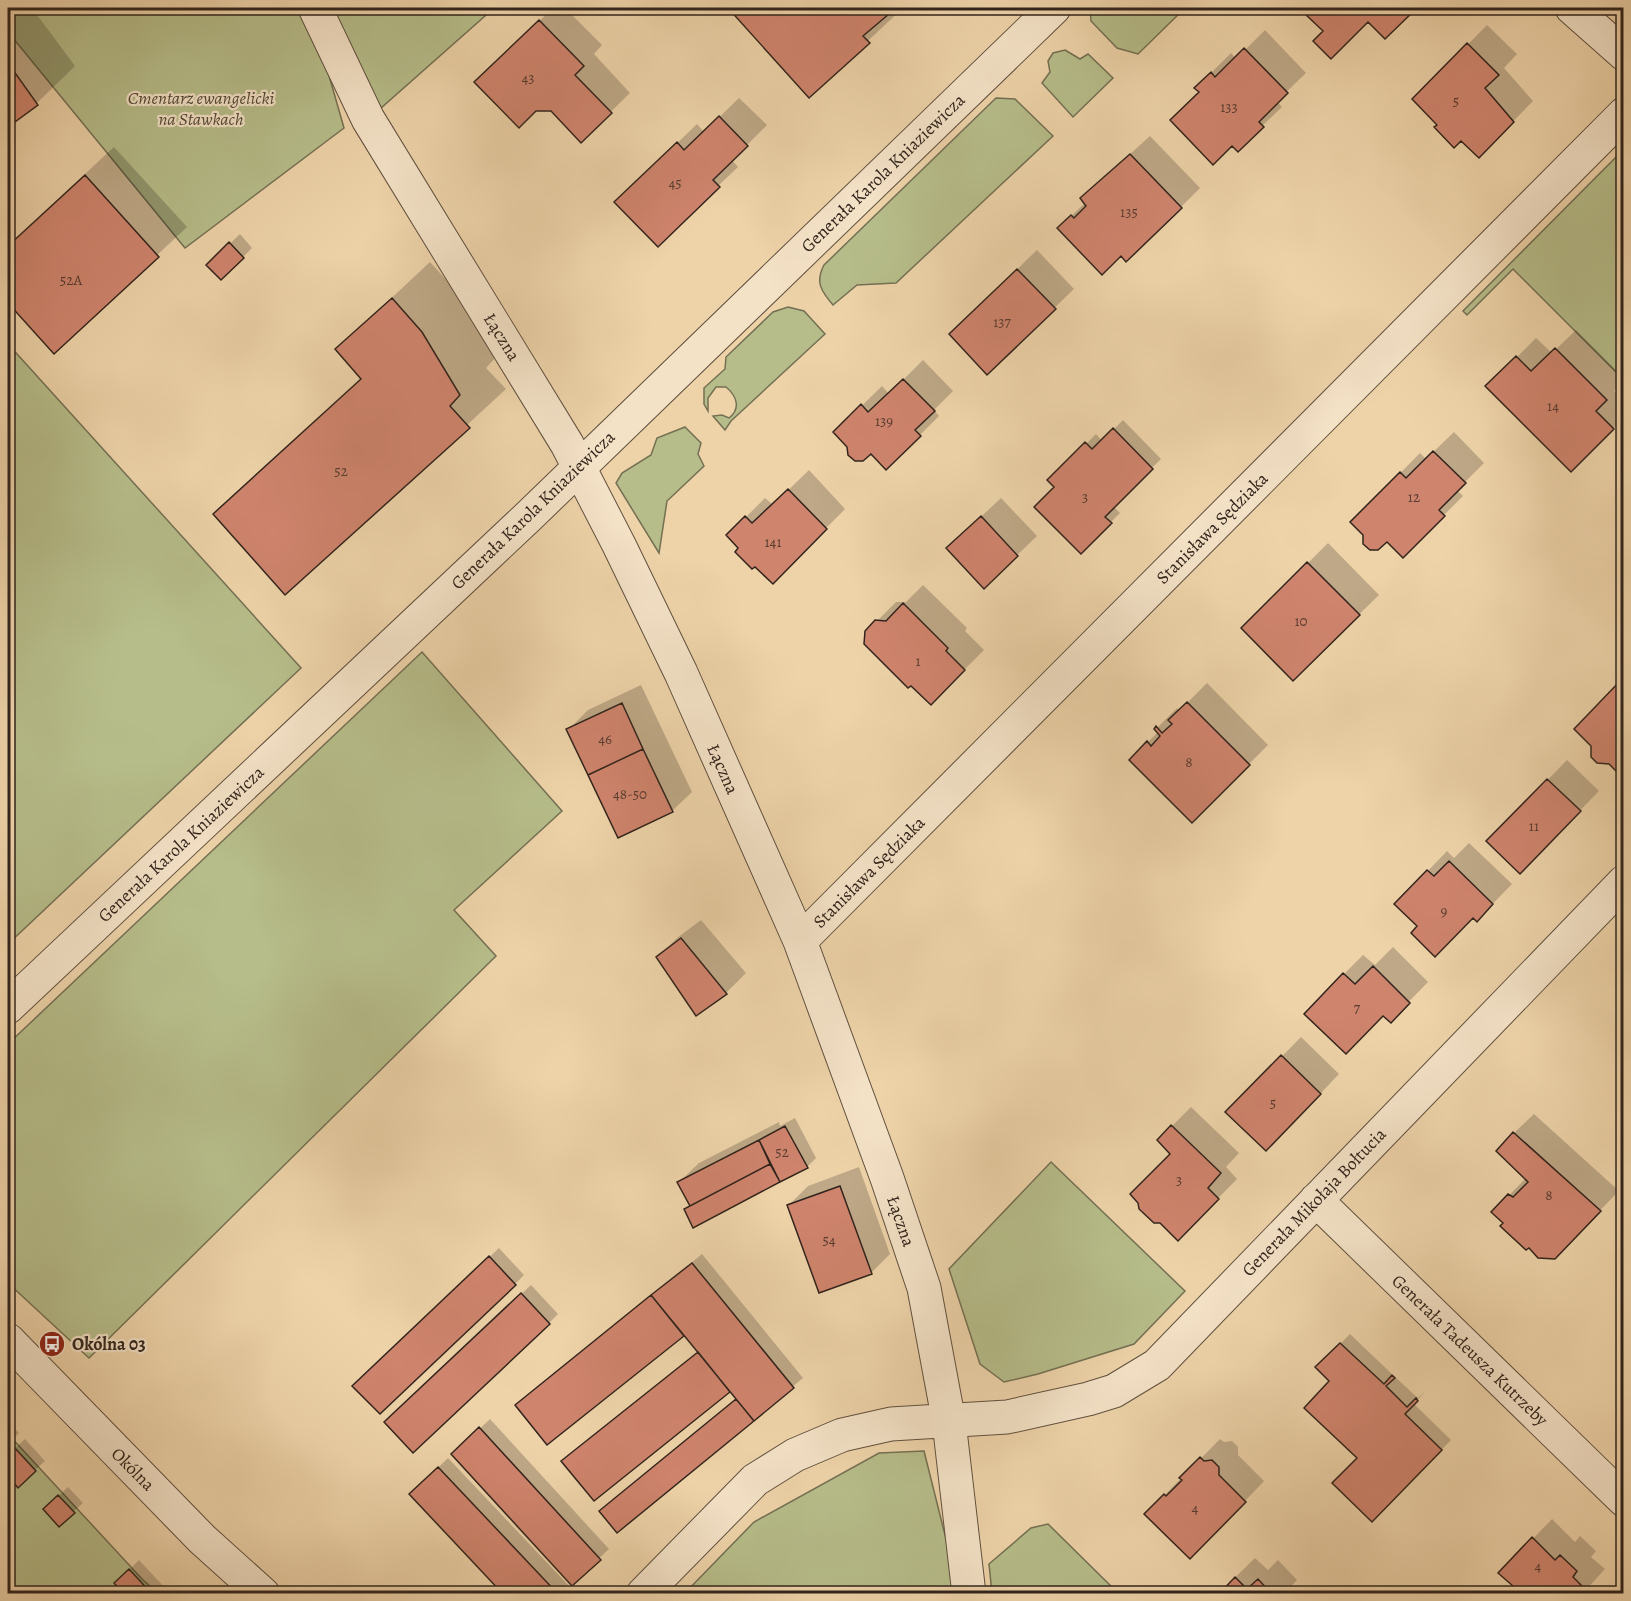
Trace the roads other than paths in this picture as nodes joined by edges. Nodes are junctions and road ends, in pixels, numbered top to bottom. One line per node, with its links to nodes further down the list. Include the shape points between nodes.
1 (315, 8): 6 (street, Łączna, via 368,119)
2 (1054, 8): 6 (street, Generała Karola Kniaziewicza)
3 (1572, 8): 4 (street)
4 (1623, 54)
5 (1623, 114): 8 (street, Stanisława Sędziaka)
6 (578, 468): 8 (street, Łączna, via 681,673); 9 (street, Generała Karola Kniaziewicza)
7 (1623, 882): 10 (street, Generała Mikołaja Bołtucia)
8 (800, 941): 12 (street, Łączna, via 924,1288)
9 (8, 1006)
10 (1316, 1200): 12 (street, Generała Mikołaja Bołtucia, via 1178,1345 1136,1379 1114,1390 1007,1418); 13 (street, Generała Tadeusza Kutrzeby)
11 (8, 1340): 14 (street, Okólna, via 202,1539)
12 (949, 1422): 15 (street, Generała Mikołaja Bołtucia, via 891,1424 842,1436 795,1455 755,1480); 16 (street, Łączna)
13 (1623, 1500)
14 (262, 1593)
15 (643, 1593)
16 (969, 1593)

